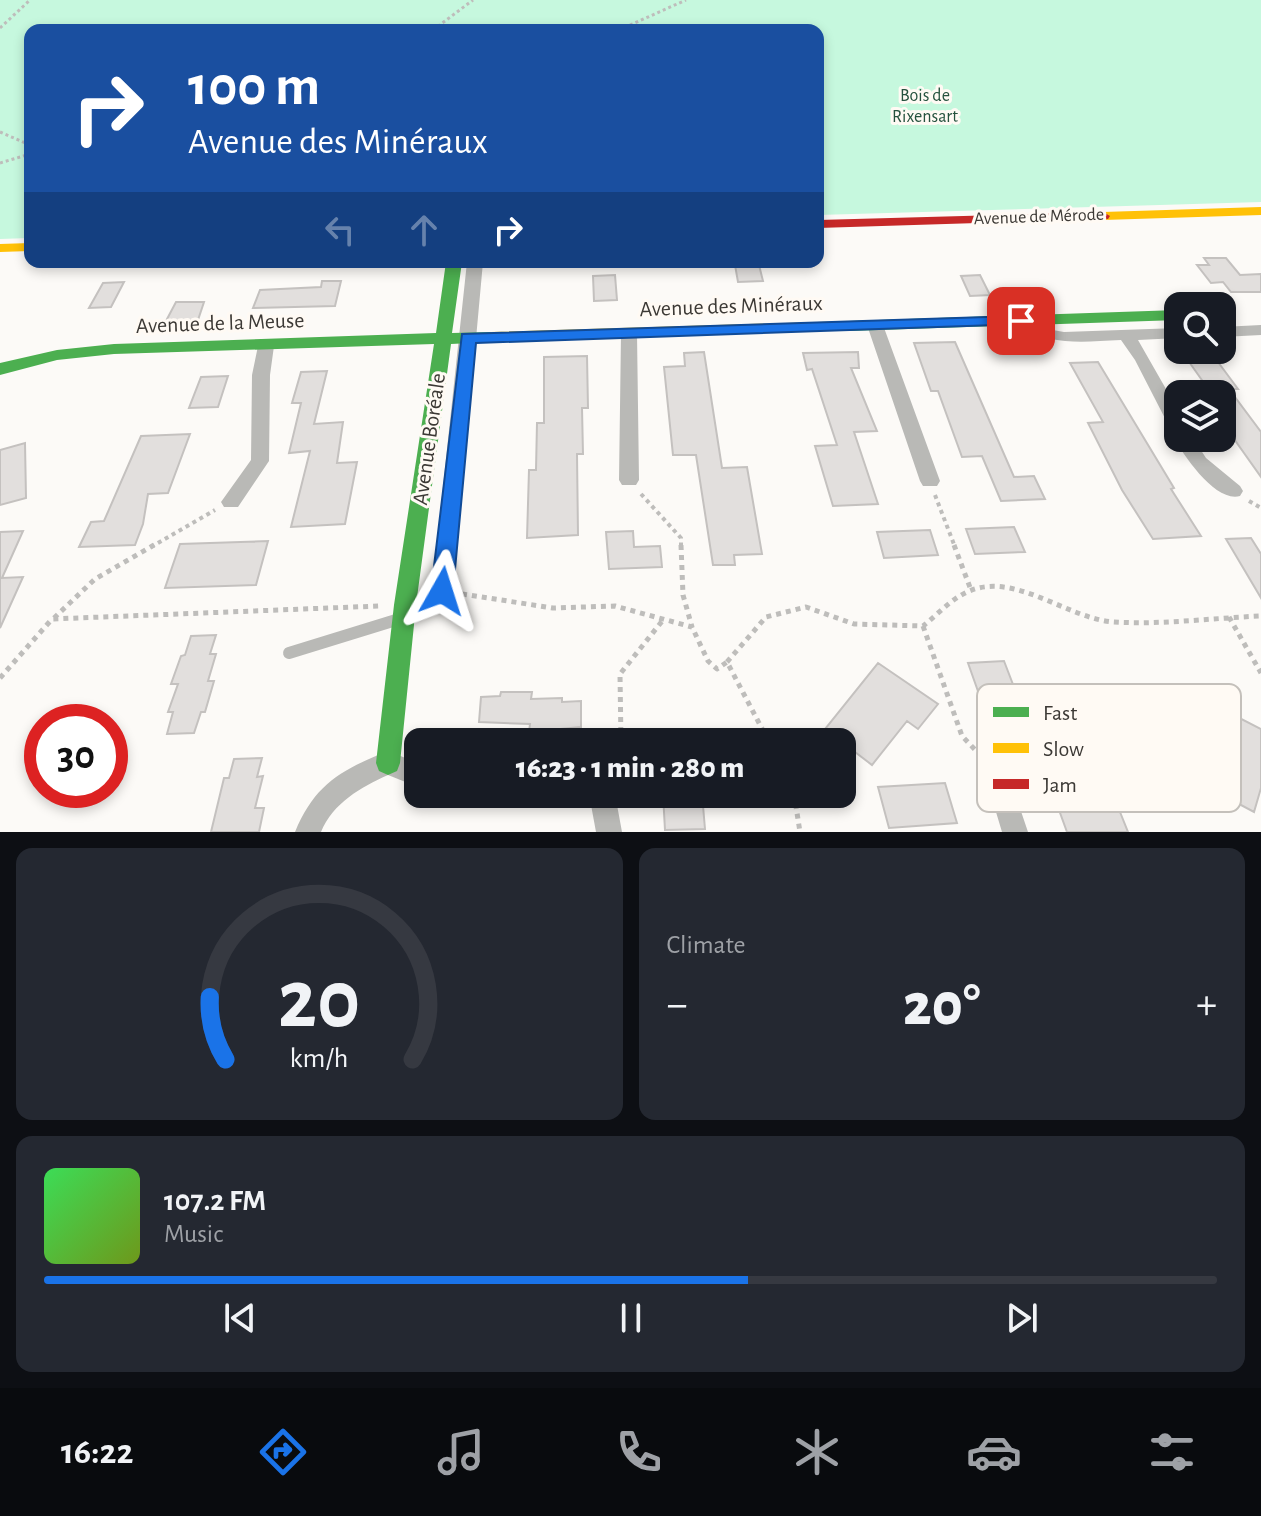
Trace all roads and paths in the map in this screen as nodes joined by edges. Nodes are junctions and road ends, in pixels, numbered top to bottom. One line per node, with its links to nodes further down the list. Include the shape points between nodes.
1 (30, 0): 6 (path)
2 (473, 0): 4 (path)
3 (686, 0): 5 (path)
4 (441, 24)
5 (632, 24)
6 (0, 28)
7 (0, 132): 8 (path)
8 (24, 142)
9 (24, 156): 10 (path)
10 (0, 163)
11 (1261, 211): 12 (street, Avenue de Mérode)
12 (824, 224)
13 (24, 247): 14 (street)
14 (0, 248)
15 (453, 268): 26 (street, Avenue Boréale)
16 (474, 268): 25 (street, Avenue Boréale)
17 (1164, 316): 18 (street, Avenue des Minéraux)
18 (1021, 321): 19 (street, Avenue des Minéraux); 24 (street, Avenue des Minéraux, via 1052,336)
19 (875, 325): 22 (street, Avenue des Minéraux); 32 (street)
20 (1236, 329): 21 (street)
21 (1261, 330)
22 (629, 334): 25 (street, Avenue des Minéraux); 31 (street)
23 (1164, 334): 24 (street, Avenue des Minéraux)
24 (1126, 335): 29 (street)
25 (468, 338): 26 (street, Avenue des Minéraux); 36 (street, Avenue Boréale)
26 (443, 339): 27 (street, Avenue de la Meuse); 37 (street, Avenue Boréale)
27 (266, 346): 28 (street, Avenue de la Meuse, via 92,351); 34 (street, via 260,461)
28 (0, 369)
29 (1164, 400)
30 (1192, 452): 33 (street)
31 (629, 480): 43 (path, via 681,538 683,595)
32 (930, 481): 35 (path)
33 (1233, 491)
34 (231, 502): 40 (path, via 95,579)
35 (971, 590): 39 (path, via 1018,591 1113,622); 42 (path)
36 (442, 591): 37 (street, via 433,603); 41 (path, via 553,608 615,606)
37 (406, 611): 40 (path); 44 (lane); 51 (street, Avenue Boréale)
38 (1261, 616): 39 (path)
39 (1229, 617): 46 (path)
40 (52, 619): 47 (path)
41 (664, 619): 43 (path); 48 (path, via 620,674)
42 (923, 626): 45 (path, via 854,624 806,607 766,617); 50 (path, via 962,736)
43 (692, 627): 45 (path, via 708,661 717,669)
44 (289, 653)
45 (727, 662): 49 (path)
46 (1261, 673)
47 (0, 678)
48 (621, 728)
49 (762, 728)
50 (977, 752)
51 (388, 763): 52 (street); 56 (street, via 333,793)
52 (404, 769)
53 (605, 808): 57 (street)
54 (796, 808): 58 (path)
55 (1009, 812): 59 (street)
56 (308, 832)
57 (609, 832)
58 (800, 832)
59 (1015, 832)

